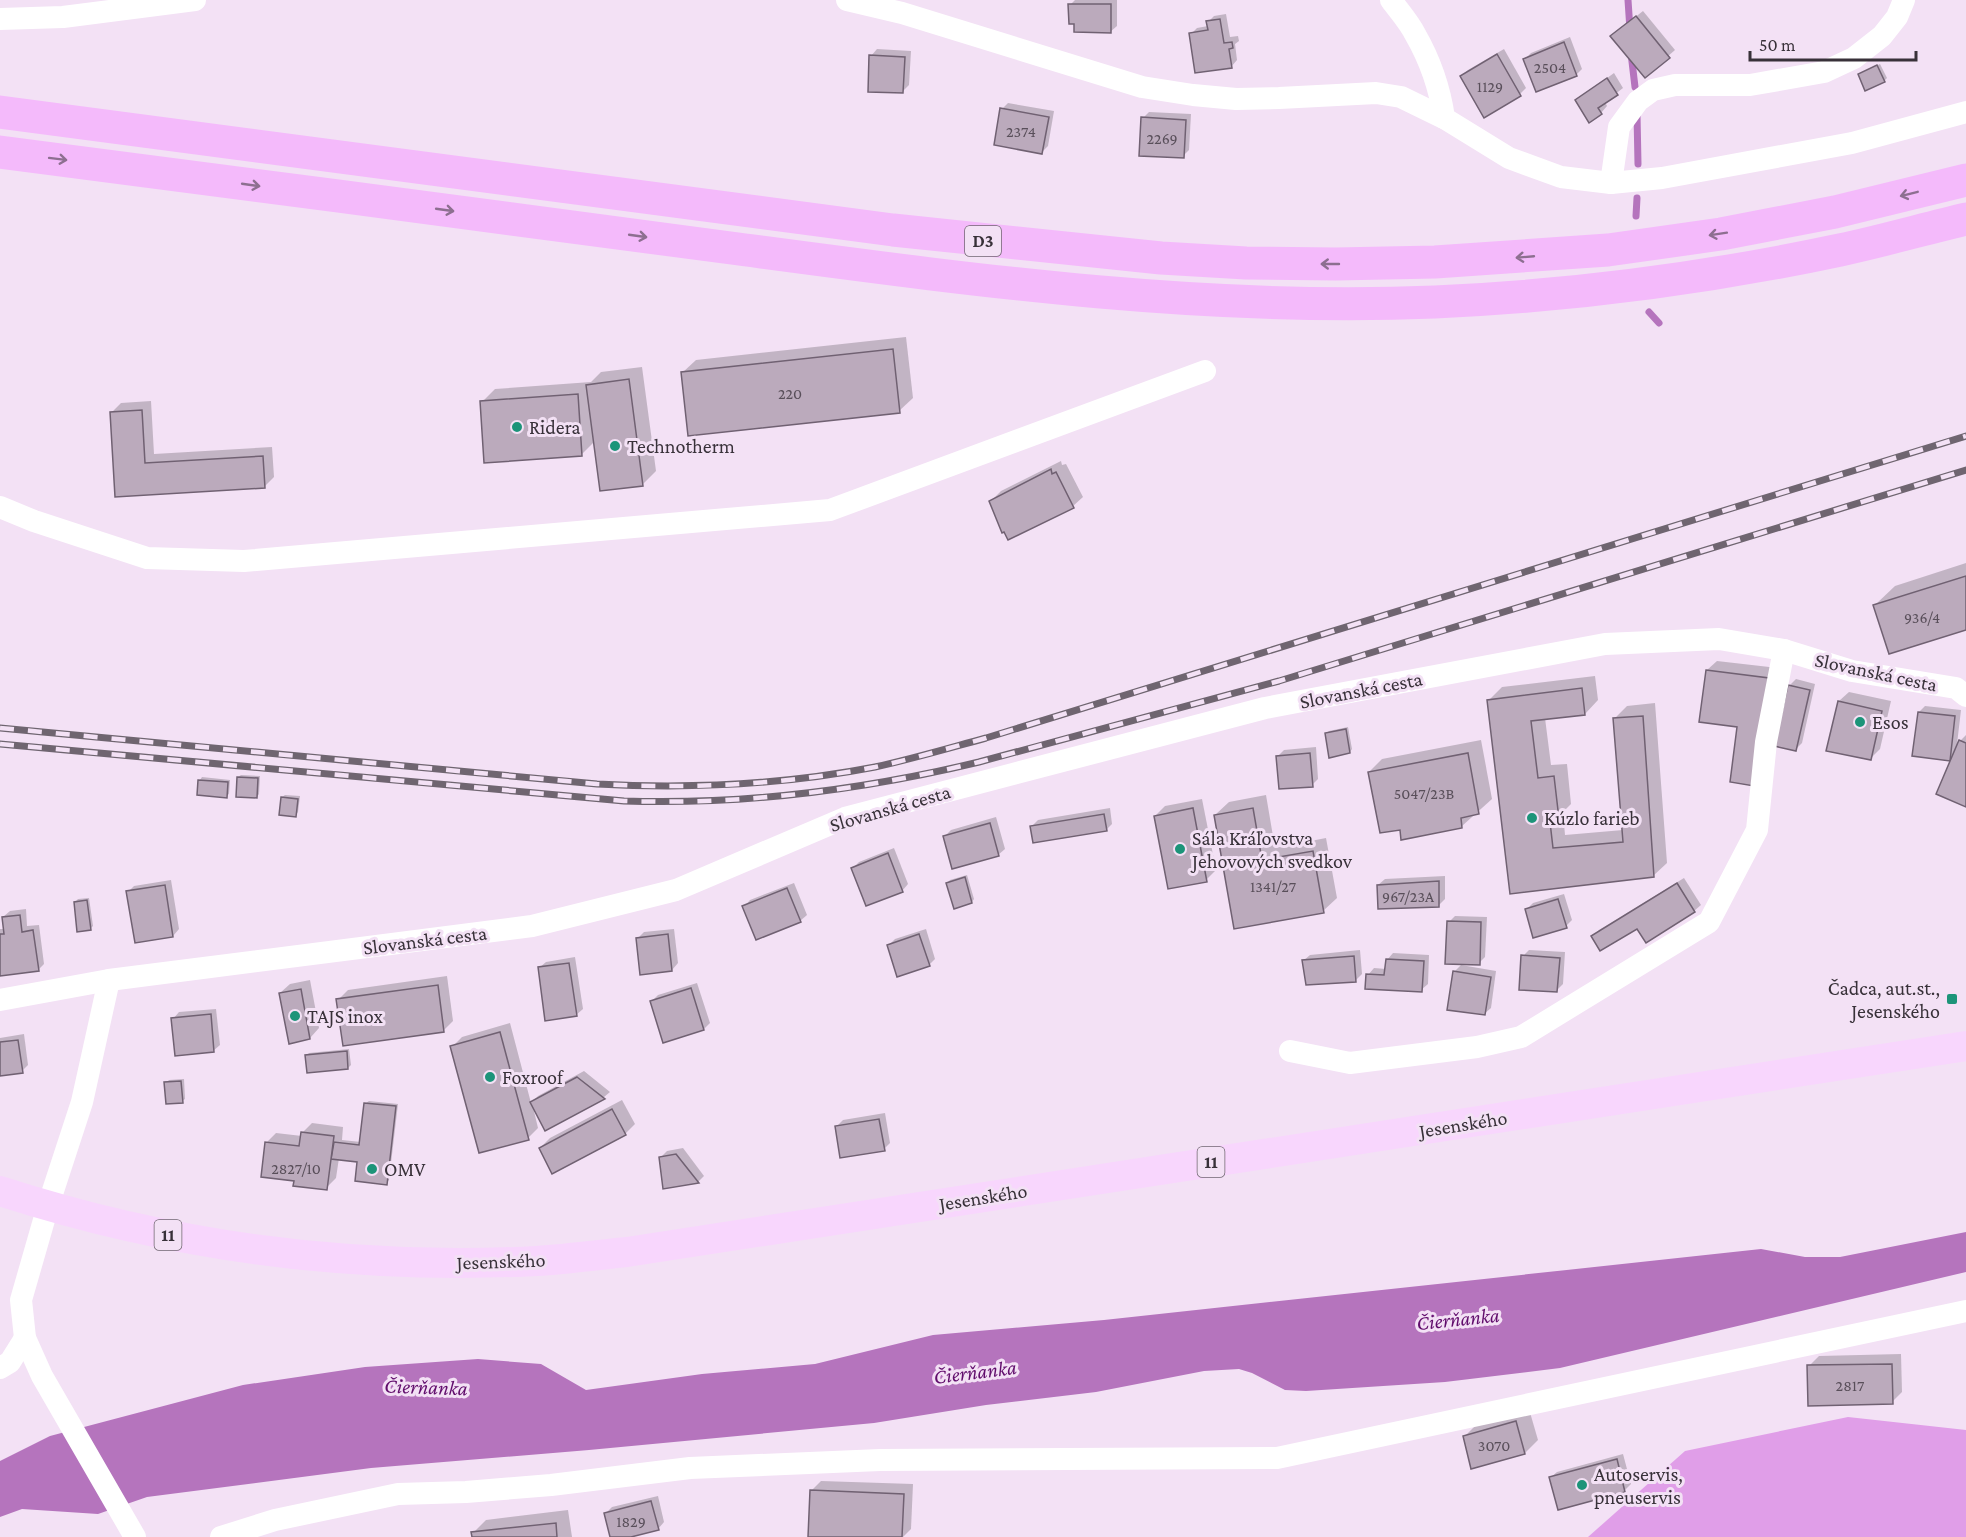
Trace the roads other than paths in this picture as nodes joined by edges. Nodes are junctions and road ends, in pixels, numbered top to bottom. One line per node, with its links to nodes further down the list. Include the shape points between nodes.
1 (195, 0): 5 (street, via 63,17)
2 (847, 0): 8 (street, via 902,13 1142,87 1236,99 1376,93 1401,97)
3 (1391, 0): 8 (street, via 1415,33 1441,99)
4 (1904, 0): 11 (street, via 1882,36 1854,58 1824,72 1750,85 1675,85 1653,90 1638,101 1619,127)
5 (0, 19)
6 (0, 112): 10 (highway, D3, one-way to 6, via 1835,212 1720,234 1608,249 1436,262 1246,263 1149,257 893,230)
7 (1966, 112): 11 (street, via 1852,143 1662,178)
8 (1444, 118): 11 (street, via 1509,158 1561,177)
9 (0, 152): 12 (highway, D3, one-way to 12, via 884,268 1151,298 1241,302 1435,302 1608,287 1720,273 1842,250)
10 (1966, 180)
11 (1611, 183)
12 (1966, 219)
13 (1205, 371): 14 (street, via 830,510 244,561 147,558)
14 (0, 507)
15 (1784, 650): 16 (street, Slovanská cesta, via 1852,671 1956,688); 17 (street, Slovanská cesta, via 1719,639 1605,644 1265,708 845,818 676,890 532,926); 20 (street, via 1766,742 1757,830 1709,922 1521,1037 1477,1047 1350,1063)
16 (1966, 696)
17 (109, 980): 18 (street, Slovanská cesta); 22 (street, via 81,1102)
18 (0, 1000)
19 (1966, 1046): 22 (main road, Jesenského / 11, via 627,1252 538,1261 366,1261 290,1254 127,1227)
20 (1290, 1051)
21 (0, 1191): 22 (main road, Jesenského / 11)
22 (48, 1206): 24 (street, via 21,1300)
23 (1966, 1311): 27 (street, via 1277,1458 880,1460 690,1468 551,1485 398,1494 275,1520)
24 (25, 1338): 25 (street, via 10,1362); 26 (street, via 42,1376)
25 (0, 1368)
26 (135, 1537)
27 (221, 1537)

